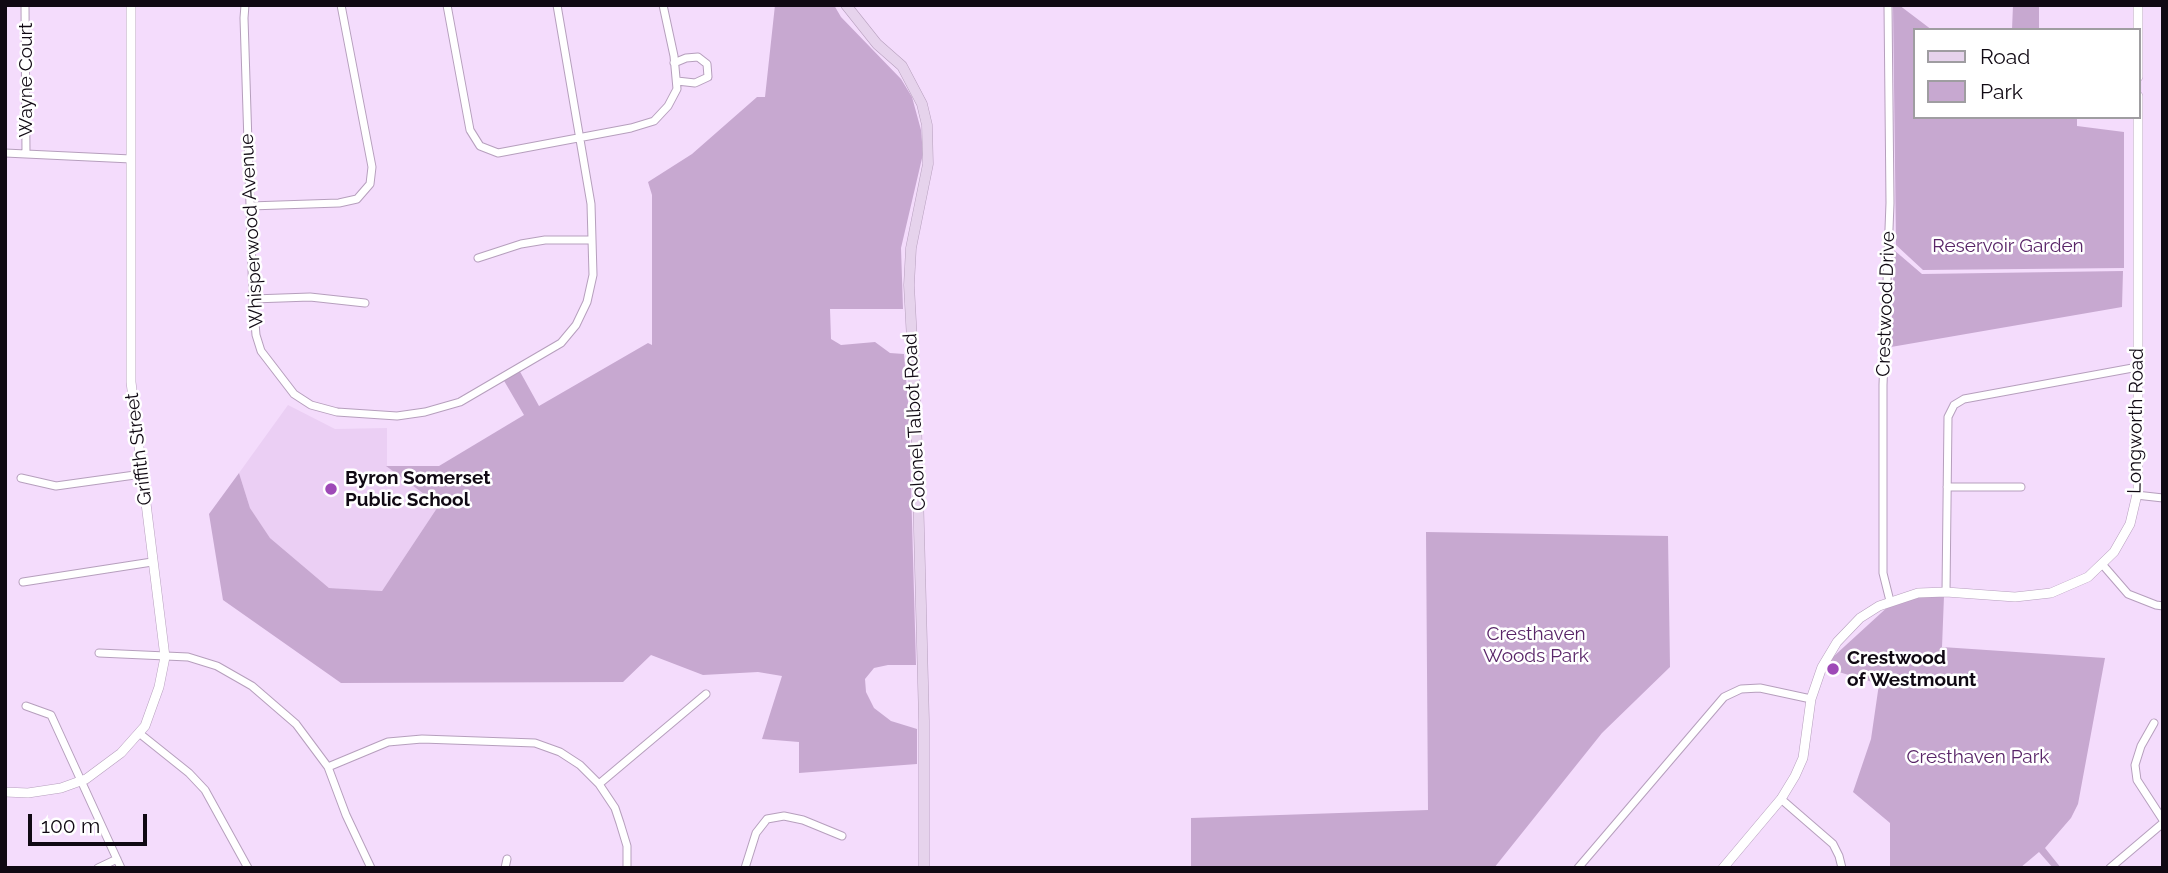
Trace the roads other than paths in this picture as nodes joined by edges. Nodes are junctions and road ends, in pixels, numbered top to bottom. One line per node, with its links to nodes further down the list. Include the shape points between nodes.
1 (26, 5): 17 (street, Wayne Court)
2 (131, 5): 18 (street, Griffith Street)
3 (245, 5): 19 (street, Whisperwood Avenue)
4 (341, 5): 19 (street, via 372,167 370,184 357,199 339,203)
5 (447, 5): 15 (street, via 470,130 480,146 498,153)
6 (556, 5): 15 (street, Whisperwood Avenue)
7 (663, 5): 12 (street)
8 (845, 5): 60 (main road, Colonel Talbot Road, via 902,66 922,104 927,125 928,164 911,248 909,285 925,721)
9 (1888, 5): 35 (street, Crestwood Drive, via 1890,203 1882,573)
10 (2138, 5): 11 (street)
11 (2138, 28)
12 (674, 63): 13 (street); 13 (street, via 698,57 707,64 708,77 695,83)
13 (677, 81): 15 (street, via 668,106 654,121)
14 (2138, 119): 24 (street, Longworth Road)
15 (580, 136): 20 (street, Whisperwood Avenue, via 591,204)
16 (5, 153): 17 (street)
17 (26, 154): 18 (street)
18 (131, 159): 25 (street, Griffith Street, via 131,382)
19 (250, 206): 22 (street, Whisperwood Avenue)
20 (591, 240): 21 (street, via 545,240); 22 (street, Whisperwood Avenue, via 593,275 587,302 561,343 460,402 425,412 397,416 337,412 311,405 294,394 261,351)
21 (478, 258)
22 (253, 299): 23 (street, via 310,296)
23 (365, 303)
24 (2138, 367): 27 (street, via 1964,399 1954,405 1948,417); 29 (street, Longworth Road)
25 (142, 474): 26 (street, via 56,486); 31 (street, Griffith Street)
26 (21, 478)
27 (1947, 486): 28 (street); 34 (street)
28 (2021, 487)
29 (2136, 495): 30 (street); 32 (street, Longworth Road, via 2130,524)
30 (2163, 498)
31 (152, 562): 33 (street); 38 (street, Griffith Street)
32 (2102, 564): 34 (street, Longworth Road, via 2088,577 2051,593 2015,597); 36 (street, via 2128,594)
33 (23, 582)
34 (1946, 592): 35 (street, Longworth Road)
35 (1889, 601): 40 (street, Longworth Road, via 1860,618 1837,642)
36 (2163, 606)
37 (99, 653): 38 (street)
38 (165, 657): 43 (street, Griffith Street, via 159,687); 44 (street, via 188,657 217,666 252,686 296,724)
39 (706, 694): 46 (street)
40 (1811, 699): 48 (street, Longworth Road, via 1803,758); 61 (street, via 1760,688 1741,689 1724,697)
41 (26, 706): 45 (street, via 51,715)
42 (2154, 723): 49 (street, via 2135,765 2137,780)
43 (139, 733): 45 (street, Griffith Street, via 121,753); 55 (street, via 205,790)
44 (328, 767): 46 (street, via 388,742 535,743 561,752); 56 (street)
45 (82, 780): 47 (street, Griffith Street, via 61,788); 51 (street)
46 (599, 784): 58 (street, via 620,823)
47 (5, 792)
48 (1781, 799): 62 (street, Longworth Road); 63 (street, via 1833,844)
49 (2163, 821): 64 (street)
50 (842, 836): 59 (street, via 803,820 767,819 756,833)
51 (117, 859): 53 (street); 54 (street)
52 (506, 859): 57 (street)
53 (98, 868)
54 (121, 868)
55 (248, 868)
56 (371, 868)
57 (505, 868)
58 (627, 868)
59 (745, 868)
60 (924, 868)
61 (1578, 868)
62 (1723, 868)
63 (1842, 868)
64 (2110, 868)

